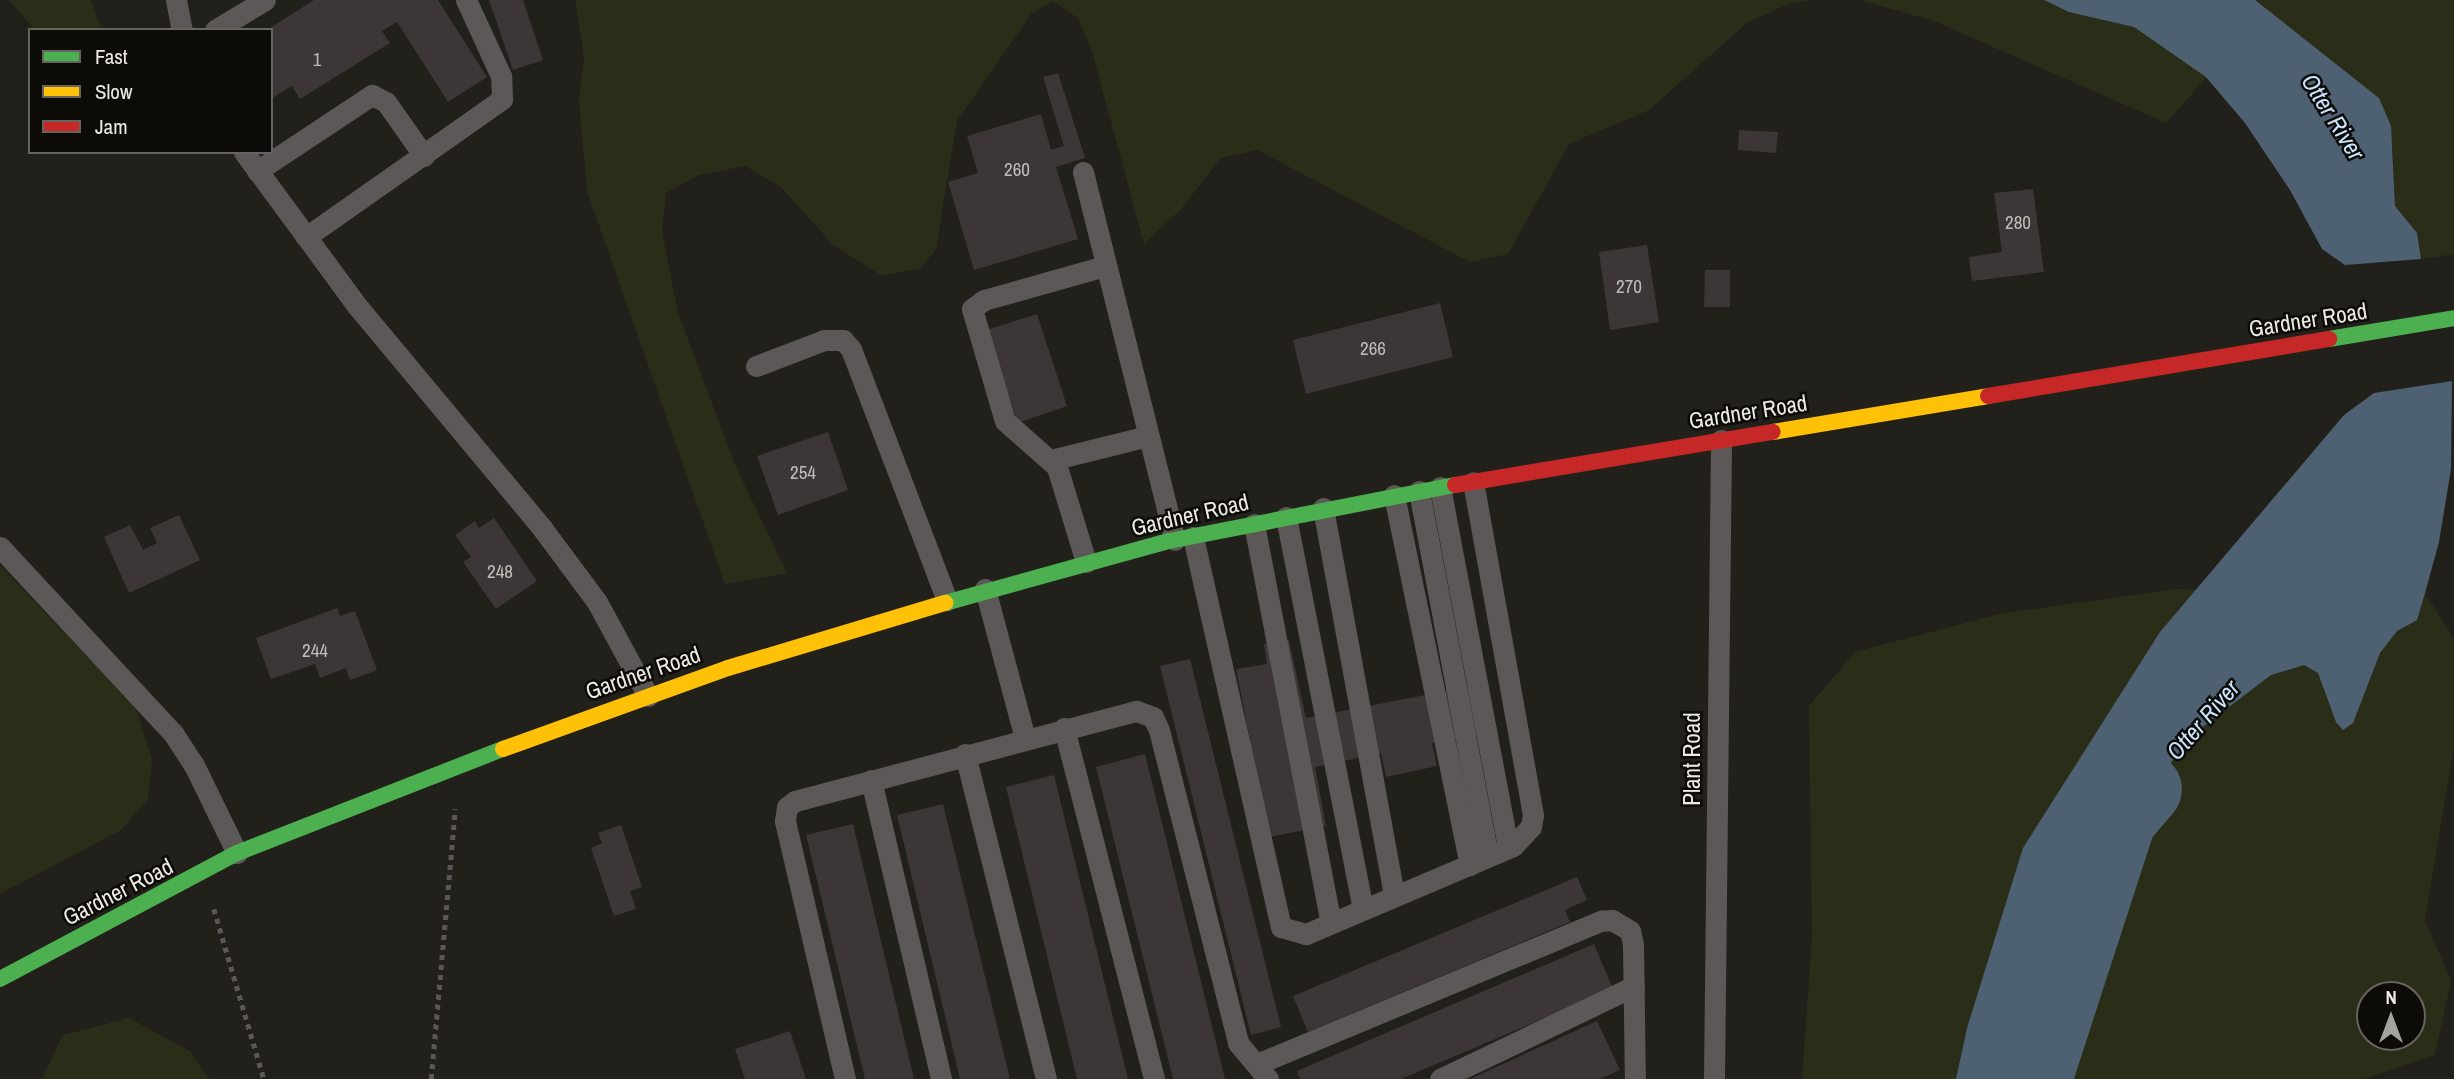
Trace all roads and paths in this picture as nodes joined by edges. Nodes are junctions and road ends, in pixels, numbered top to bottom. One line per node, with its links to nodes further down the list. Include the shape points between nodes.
1 (176, 0): 4 (lane)
2 (265, 0): 5 (lane)
3 (466, 0): 7 (lane, via 501,76 502,99)
4 (182, 28)
5 (218, 28)
6 (245, 154): 8 (lane)
7 (424, 156): 8 (lane, via 386,102 372,95); 10 (lane)
8 (257, 171): 10 (lane)
9 (1083, 172): 11 (lane)
10 (306, 237): 29 (lane, via 558,549 597,602)
11 (1105, 266): 14 (lane); 16 (lane, via 984,300 972,309 1005,421)
12 (2454, 318): 15 (main road, Gardner Road)
13 (757, 366): 28 (lane, via 824,340 843,340 851,349)
14 (1148, 436): 16 (lane); 24 (lane)
15 (1721, 440): 17 (main road, Gardner Road); 53 (lane, Plant Road)
16 (1051, 460): 26 (lane, via 1061,477)
17 (1473, 482): 18 (main road, Gardner Road); 35 (lane, via 1533,815 1525,838)
18 (1440, 487): 19 (main road, Gardner Road); 35 (lane)
19 (1419, 491): 20 (main road, Gardner Road); 37 (lane)
20 (1394, 495): 21 (main road, Gardner Road); 37 (lane)
21 (1323, 509): 22 (main road, Gardner Road); 39 (lane)
22 (1286, 517): 23 (main road, Gardner Road); 40 (lane)
23 (1254, 524): 24 (main road, Gardner Road); 41 (lane)
24 (1184, 538): 26 (main road, Gardner Road); 41 (lane, via 1280,926 1306,934)
25 (0, 547): 36 (lane, via 173,733)
26 (1086, 562): 27 (main road, Gardner Road)
27 (985, 589): 28 (main road, Gardner Road); 31 (lane)
28 (947, 600): 29 (main road, Gardner Road)
29 (648, 696): 33 (main road, Gardner Road)
30 (1064, 728): 31 (lane); 44 (lane, via 1136,711 1153,717 1238,1043); 50 (lane)
31 (1025, 738): 32 (lane)
32 (965, 754): 34 (lane); 49 (lane)
33 (458, 763): 36 (main road, Gardner Road); 46 (path, via 452,877)
34 (871, 780): 47 (lane, via 795,801 788,807 785,821); 48 (lane)
35 (1508, 848): 37 (lane)
36 (237, 853): 38 (main road, Gardner Road)
37 (1479, 861): 39 (lane)
38 (204, 874): 42 (main road, Gardner Road); 45 (path)
39 (1394, 896): 40 (lane)
40 (1363, 909): 41 (lane)
41 (1331, 923)
42 (0, 979)
43 (1634, 986): 44 (lane, via 1630,931 1620,922 1601,921); 51 (lane); 52 (lane)
44 (1262, 1072)
45 (264, 1079)
46 (431, 1079)
47 (845, 1079)
48 (941, 1079)
49 (1046, 1079)
50 (1154, 1079)
51 (1440, 1079)
52 (1635, 1079)
53 (1714, 1079)

